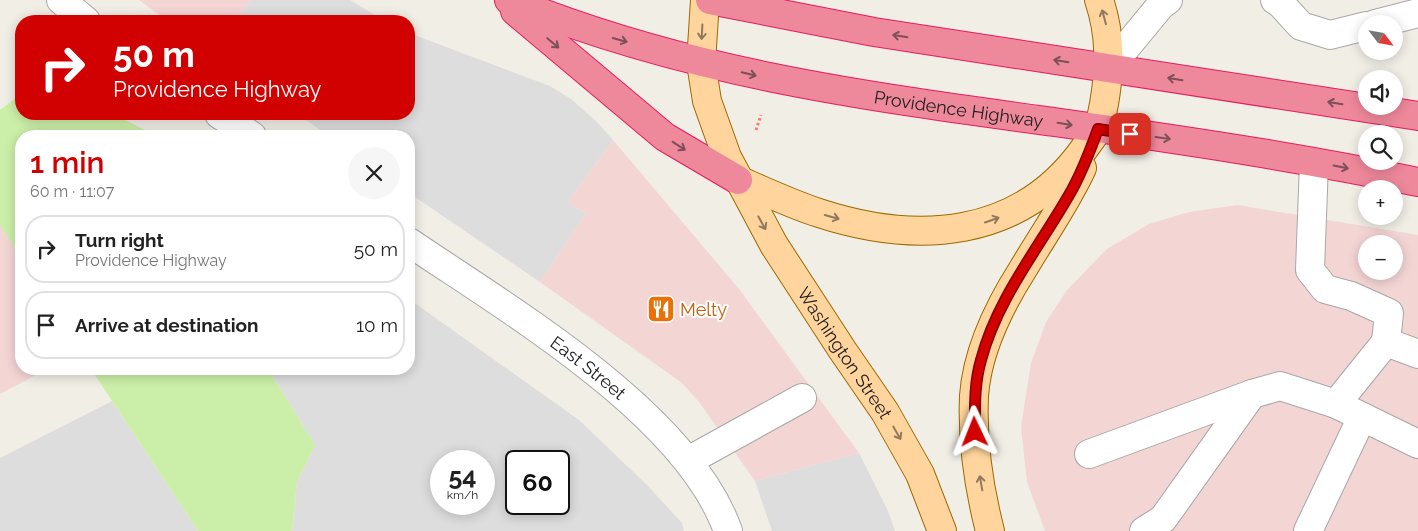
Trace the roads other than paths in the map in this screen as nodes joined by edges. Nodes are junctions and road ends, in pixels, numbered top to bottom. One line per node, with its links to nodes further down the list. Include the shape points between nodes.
1 (61, 0): 10 (street)
2 (503, 0): 20 (highway, one-way to 20, via 666,137)
3 (508, 0): 13 (highway, Providence Highway, one-way to 13, via 588,30)
4 (705, 0): 13 (main road, Washington Street, one-way to 13)
5 (710, 0): 14 (highway, one-way to 5, via 874,32)
6 (1099, 0): 14 (main road, one-way to 6, via 1109,45)
7 (1168, 0): 14 (street)
8 (1275, 0): 12 (street, via 1301,26 1330,35)
9 (1418, 13): 11 (street)
10 (79, 15)
11 (1403, 17)
12 (1358, 28)
13 (701, 63): 17 (highway, Providence Highway, one-way to 17, via 845,92); 20 (main road, Washington Street, via 715,127)
14 (1109, 68): 15 (highway, one-way to 14); 17 (main road)
15 (1418, 116)
16 (228, 120): 18 (street)
17 (1098, 129): 19 (highway, Providence Highway, one-way to 19); 20 (main road, one-way to 17, via 818,212 868,225 926,230 969,226 994,220 1028,204 1054,185); 35 (main road, one-way to 17, via 975,432 974,395 981,359 1000,312 1070,193)
18 (243, 130)
19 (1314, 162): 21 (highway, Providence Highway, one-way to 21); 23 (street, via 1310,270 1326,289 1389,313)
20 (738, 180): 34 (main road, Washington Street, one-way to 34, via 774,245 885,412 920,474)
21 (1418, 182)
22 (415, 246): 31 (street, East Street, via 591,369 674,443)
23 (1386, 342): 24 (street); 27 (street)
24 (1418, 354)
25 (1252, 394): 27 (street, via 1280,386); 30 (street); 32 (street)
26 (802, 398): 31 (street)
27 (1336, 404): 28 (street)
28 (1362, 417): 29 (street); 36 (street)
29 (1418, 444)
30 (1089, 454)
31 (688, 461): 33 (street, East Street, via 723,516)
32 (1160, 527)
33 (728, 531)
34 (942, 531)
35 (990, 531)
36 (1308, 531)

